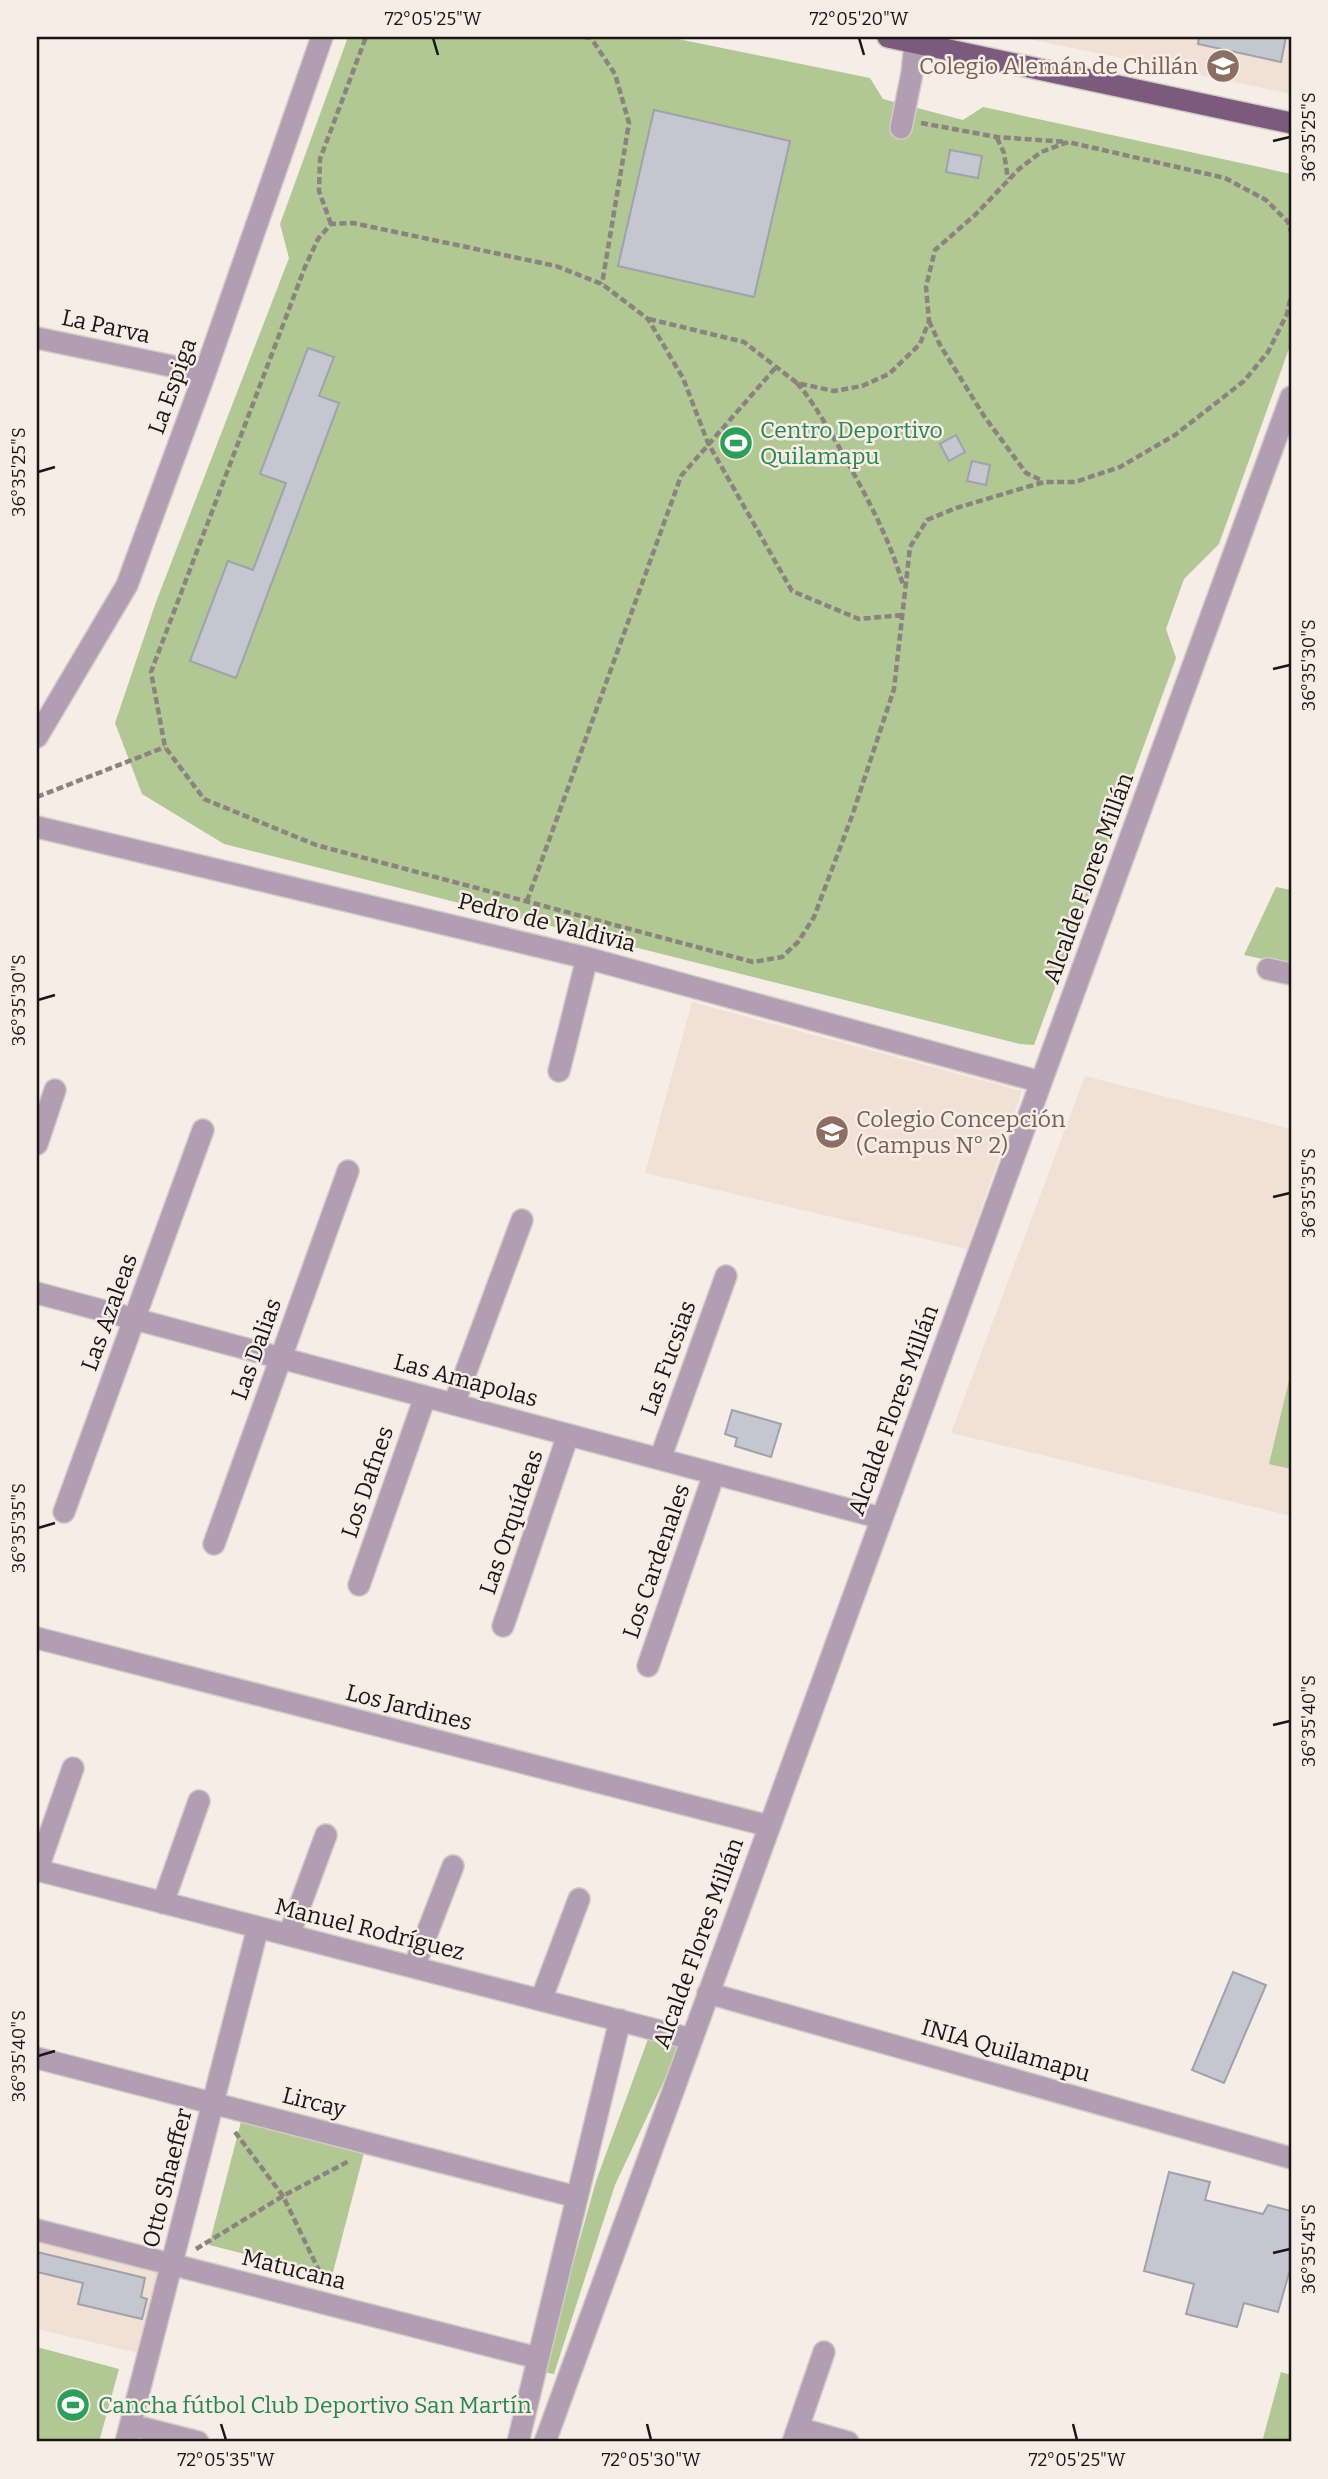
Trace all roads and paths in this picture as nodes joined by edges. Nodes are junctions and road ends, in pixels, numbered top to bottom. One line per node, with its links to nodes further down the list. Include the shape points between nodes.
1 (322, 37): 19 (street, La Espiga)
2 (366, 37): 11 (path, via 320,159 318,191)
3 (584, 37): 13 (path, via 591,38 615,74 629,123)
4 (888, 37): 5 (main road)
5 (915, 43): 6 (street); 7 (main road)
6 (902, 123): 8 (path)
7 (1291, 123)
8 (996, 137): 9 (path); 10 (path)
9 (1068, 142): 10 (path, via 1041,152); 12 (path, via 1225,178 1266,200 1288,222)
10 (1008, 179): 16 (path, via 934,250 926,287)
11 (331, 225): 13 (path, via 354,223 556,266); 27 (path, via 318,239 305,267 151,672)
12 (1291, 232)
13 (601, 284): 15 (path)
14 (1291, 296): 23 (path, via 1268,352 1244,381 1175,435 1120,467 1075,482)
15 (648, 319): 18 (path, via 744,342); 22 (path, via 683,378)
16 (929, 321): 20 (path, via 920,344 890,373 862,386 834,391); 23 (path, via 991,425 1026,473)
17 (37, 338): 19 (street, La Parva)
18 (777, 366): 20 (path); 22 (path)
19 (205, 373): 26 (street, La Espiga, via 127,585)
20 (797, 383): 24 (path, via 811,398 869,501)
21 (1291, 397): 35 (street, Alcalde Flores Millán)
22 (708, 443): 25 (path, via 792,591 859,619); 30 (path, via 681,476)
23 (1044, 482): 24 (path, via 927,520 910,547)
24 (904, 590): 25 (path)
25 (902, 615): 30 (path, via 894,689 852,816 814,917 799,942 782,957 754,962)
26 (37, 737)
27 (165, 747): 28 (path); 30 (path, via 204,799 316,845)
28 (37, 797)
29 (37, 827): 31 (street, Pedro de Valdivia)
30 (527, 901)
31 (587, 958): 34 (street); 35 (street, Pedro de Valdivia)
32 (1268, 969): 33 (street)
33 (1291, 974)
34 (559, 1071)
35 (1041, 1082): 51 (street, Alcalde Flores Millán)
36 (55, 1090): 38 (street)
37 (203, 1130): 43 (street, Las Azaleas)
38 (37, 1144)
39 (348, 1171): 44 (street, Las Dalias)
40 (522, 1220): 46 (street)
41 (726, 1276): 48 (street, Las Fucsias)
42 (37, 1293): 43 (street, Las Amapolas)
43 (134, 1319): 44 (street, Las Amapolas); 50 (street, Las Azaleas)
44 (281, 1358): 45 (street, Las Amapolas); 52 (street, Las Dalias)
45 (425, 1397): 46 (street, Las Amapolas); 53 (street, Los Dafnes)
46 (454, 1404): 47 (street, Las Amapolas)
47 (569, 1435): 48 (street, Las Amapolas); 54 (street, Las Orquídeas)
48 (660, 1459): 49 (street, Las Amapolas)
49 (714, 1474): 51 (street, Las Amapolas); 56 (street, Los Cardenales)
50 (64, 1511)
51 (881, 1518): 59 (street, Alcalde Flores Millán)
52 (214, 1544)
53 (359, 1585)
54 (503, 1626)
55 (37, 1639): 59 (street, Los Jardines)
56 (648, 1666)
57 (73, 1768): 62 (street)
58 (199, 1801): 64 (street)
59 (769, 1826): 68 (street, Alcalde Flores Millán)
60 (326, 1835): 66 (street)
61 (453, 1866): 67 (street)
62 (37, 1870): 64 (street, Manuel Rodríguez)
63 (579, 1899): 69 (street)
64 (163, 1903): 65 (street, Manuel Rodríguez)
65 (258, 1927): 66 (street, Manuel Rodríguez); 73 (street, Otto Shaeffer)
66 (289, 1935): 67 (street, Manuel Rodríguez)
67 (414, 1967): 69 (street, Manuel Rodríguez)
68 (708, 1993): 71 (street, Alcalde Flores Millán); 75 (street, INIA Quilamapu)
69 (541, 2000): 70 (street, Manuel Rodríguez)
70 (620, 2020): 71 (street, Manuel Rodríguez); 77 (street, Alcalde Flores Millán)
71 (691, 2039): 87 (street, Alcalde Flores Millán)
72 (37, 2058): 73 (street, Lircay)
73 (213, 2103): 74 (street, Lircay); 76 (path); 79 (street, Otto Shaeffer)
74 (377, 2145): 76 (path); 77 (street, Lircay)
75 (1291, 2158)
76 (283, 2196): 79 (path); 80 (path)
77 (578, 2197): 82 (street, Alcalde Flores Millán)
78 (37, 2230): 79 (street, Matucana)
79 (172, 2264): 80 (street, Matucana); 83 (street, Otto Shaeffer)
80 (336, 2306): 82 (street, Matucana)
81 (824, 2352): 84 (street)
82 (538, 2358): 86 (street, Alcalde Flores Millán)
83 (128, 2434): 85 (street)
84 (795, 2435): 88 (street)
85 (198, 2442)
86 (518, 2442)
87 (545, 2442)
88 (848, 2442)

